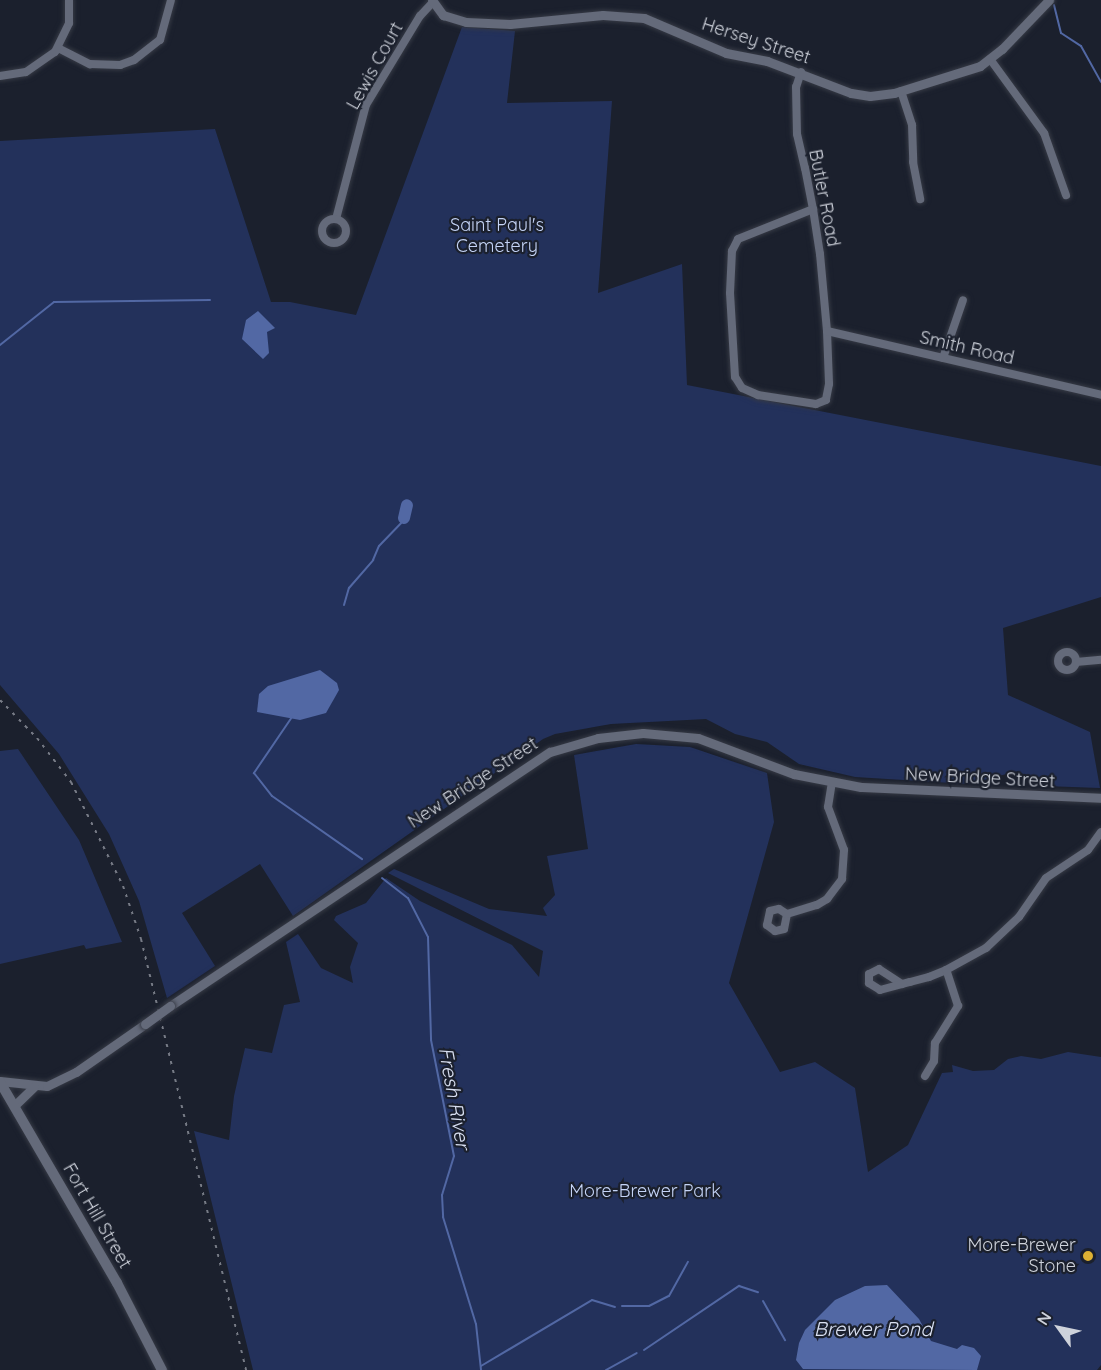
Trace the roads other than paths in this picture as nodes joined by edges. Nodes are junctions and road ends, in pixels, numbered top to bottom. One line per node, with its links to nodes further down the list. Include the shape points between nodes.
1 (69, 0): 5 (street, via 69,23)
2 (171, 0): 5 (street, via 160,40 134,60 120,65 90,64)
3 (1048, 0): 6 (street, Hersey Street)
4 (432, 1): 7 (street, Hersey Street, via 443,15 466,22 510,24 603,15 644,18 726,53); 13 (street, Lewis Court, via 366,105)
5 (58, 48): 8 (street, via 26,72)
6 (990, 58): 9 (street, Hersey Street, via 972,69); 10 (street, via 1044,133)
7 (801, 72): 9 (street, Hersey Street, via 856,95); 12 (street, Butler Road, via 796,87 797,134)
8 (0, 76)
9 (901, 91): 11 (street, via 912,125)
10 (1066, 195)
11 (920, 199)
12 (813, 209): 15 (street, Butler Road); 15 (street, Butler Road, via 733,244 730,293 735,377 742,388 758,395 816,404 826,400)
13 (336, 219)
14 (963, 300): 16 (street)
15 (827, 331): 16 (street, Smith Road)
16 (943, 358): 17 (street, Smith Road)
17 (1101, 395)
18 (1101, 660): 19 (street)
19 (1076, 662)
20 (832, 783): 21 (street, New Bridge Street, via 906,791); 23 (street, via 828,807 844,850 842,879 827,899); 28 (street, New Bridge Street, bridge, via 794,774 698,738 634,733 568,746 518,773 76,1072 48,1086)
21 (1101, 798)
22 (1101, 832): 24 (street, via 1088,850 1046,878 1000,936)
23 (787, 914)
24 (946, 970): 25 (street); 26 (street, via 958,1006 935,1043 934,1061)
25 (902, 984)
26 (924, 1076)
27 (0, 1081): 28 (street, New Bridge Street); 29 (main road, Fort Hill Street)
28 (34, 1087): 29 (street, New Bridge Street)
29 (14, 1106): 30 (main road, Fort Hill Street, via 117,1283)
30 (162, 1370)

